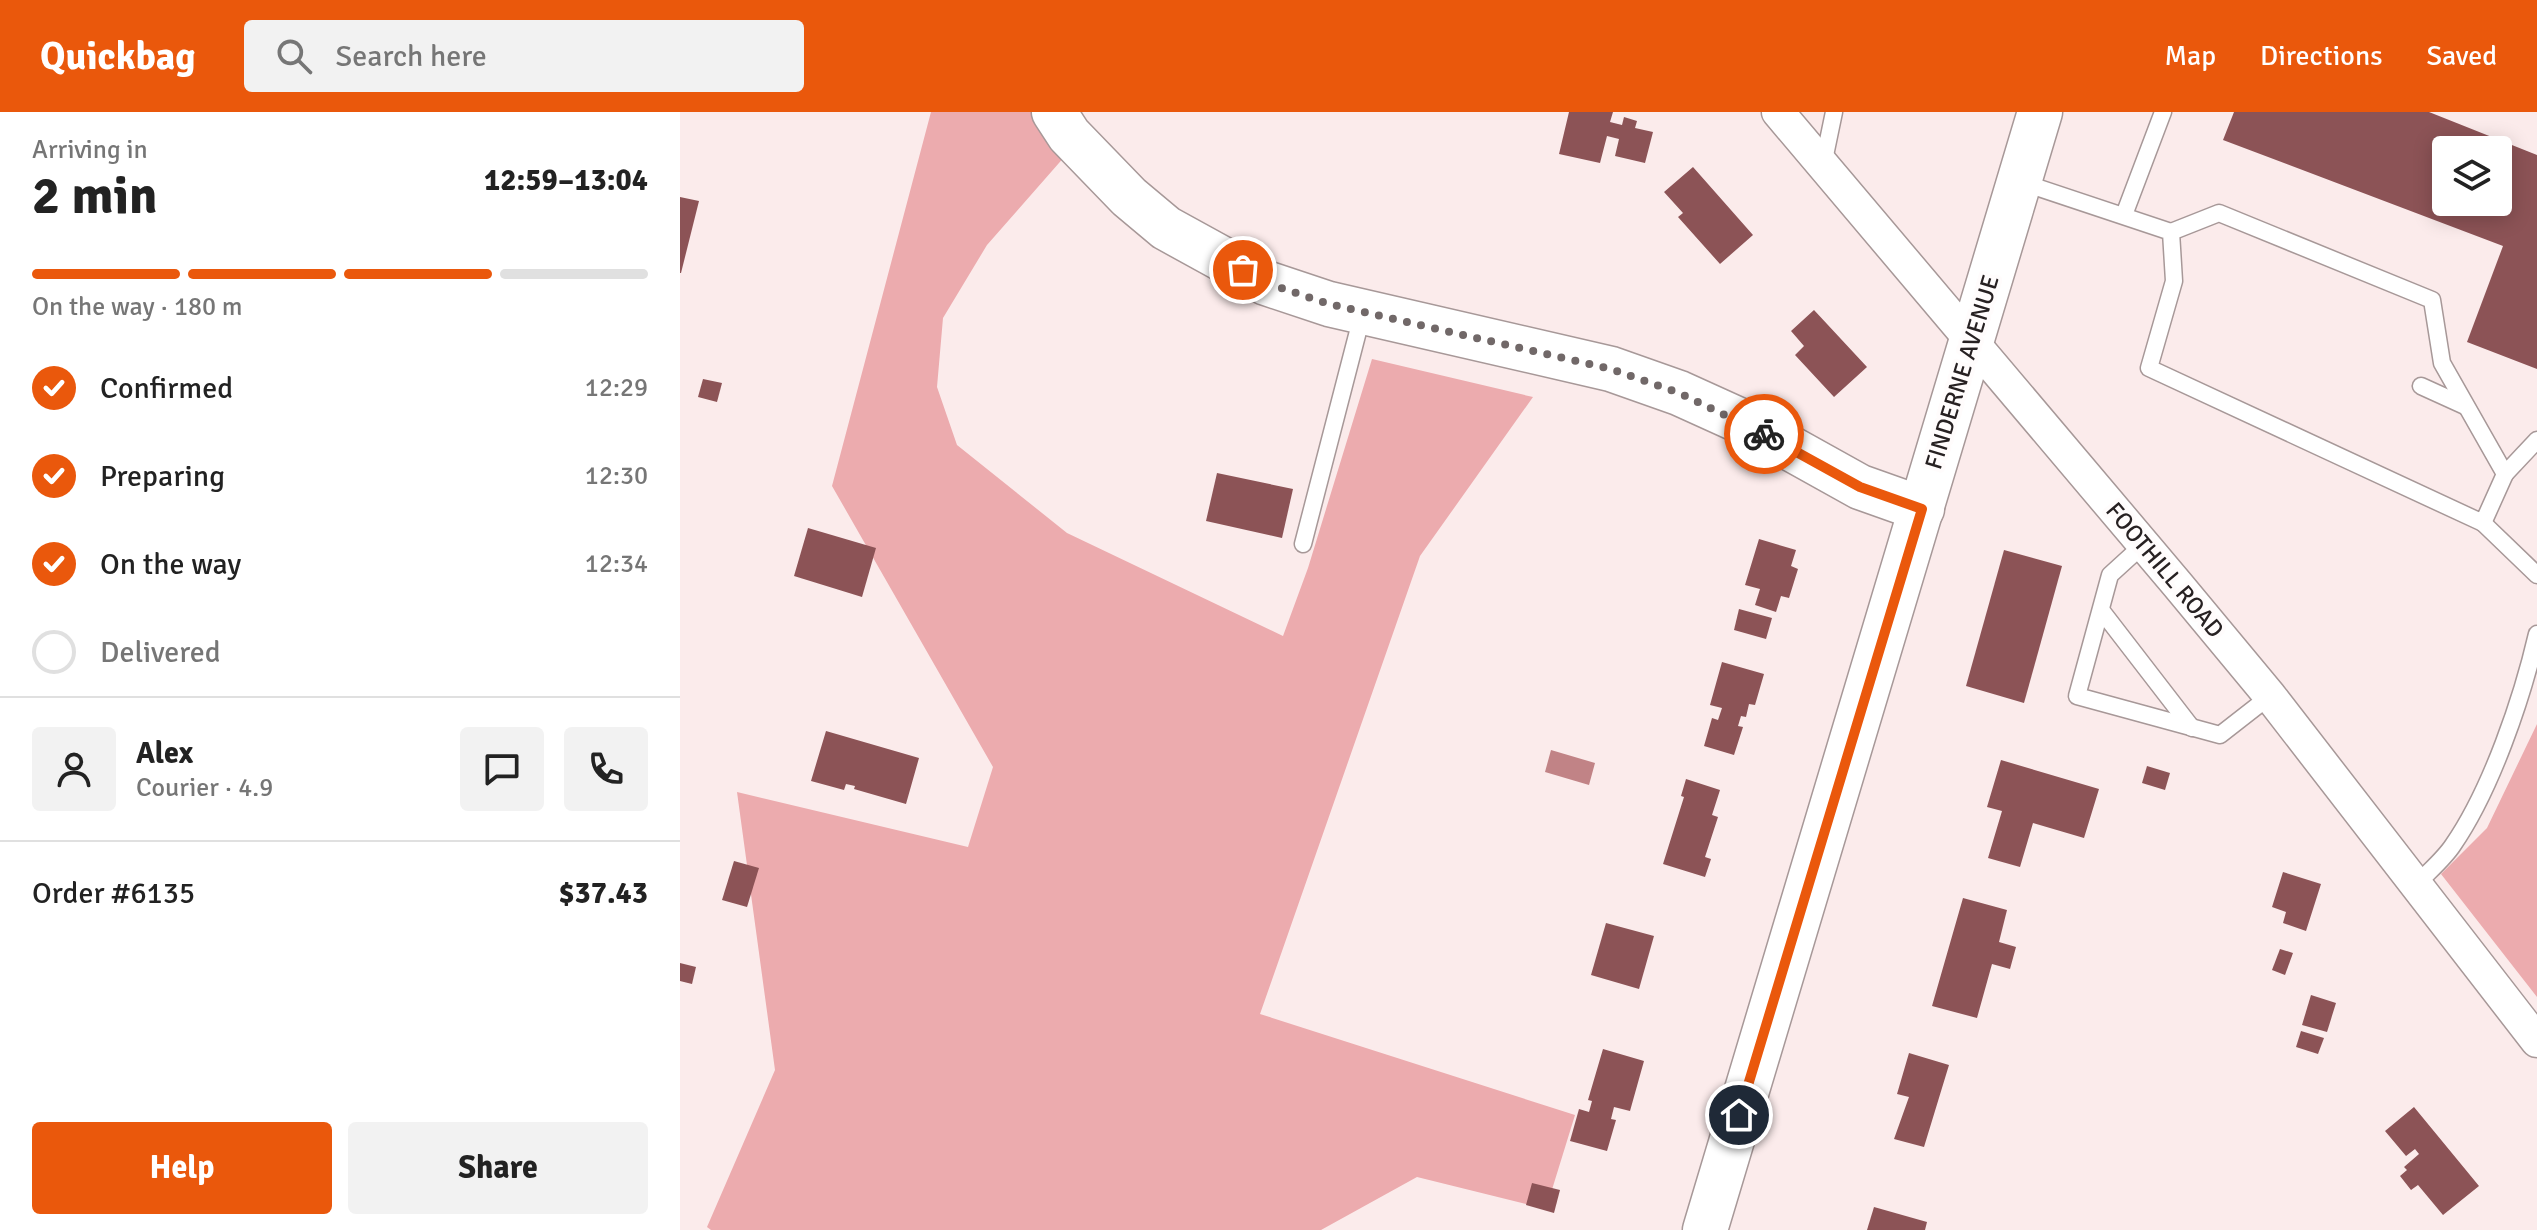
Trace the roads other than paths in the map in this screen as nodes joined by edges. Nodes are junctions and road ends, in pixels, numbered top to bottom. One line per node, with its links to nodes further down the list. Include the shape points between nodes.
1 (1054, 112): 10 (main road, via 1069,135 1166,228 1266,283)
2 (1778, 112): 6 (street, FOOTHILL ROAD)
3 (1834, 112): 6 (lane)
4 (2040, 112): 7 (main road, FINDERNE AVENUE)
5 (2163, 112): 8 (lane)
6 (1823, 165): 11 (street, FOOTHILL ROAD)
7 (2019, 182): 8 (lane); 11 (main road, FINDERNE AVENUE)
8 (2124, 215): 9 (lane)
9 (2171, 232): 13 (lane, via 2219,213 2432,300 2442,363); 17 (lane, via 2174,281 2149,368)
10 (1363, 310): 16 (main road, via 1557,355 1665,388 1743,422 1860,487); 18 (lane)
11 (1972, 339): 16 (main road, FINDERNE AVENUE); 19 (street, FOOTHILL ROAD)
12 (2421, 386): 13 (lane)
13 (2465, 406): 15 (lane)
14 (2537, 440): 15 (lane)
15 (2505, 474): 17 (lane)
16 (1922, 509): 27 (main road, FINDERNE AVENUE)
17 (2483, 523): 20 (lane)
18 (1303, 544)
19 (2144, 544): 21 (lane, via 2110,575); 23 (street, FOOTHILL ROAD)
20 (2537, 575)
21 (2101, 610): 24 (lane); 24 (lane, via 2077,696)
22 (2537, 634): 25 (lane, via 2527,678 2480,799 2452,847)
23 (2270, 696): 24 (lane, via 2220,735); 25 (street, FOOTHILL ROAD)
24 (2192, 728)
25 (2416, 885): 26 (street, FOOTHILL ROAD)
26 (2537, 1041)
27 (1705, 1230)

